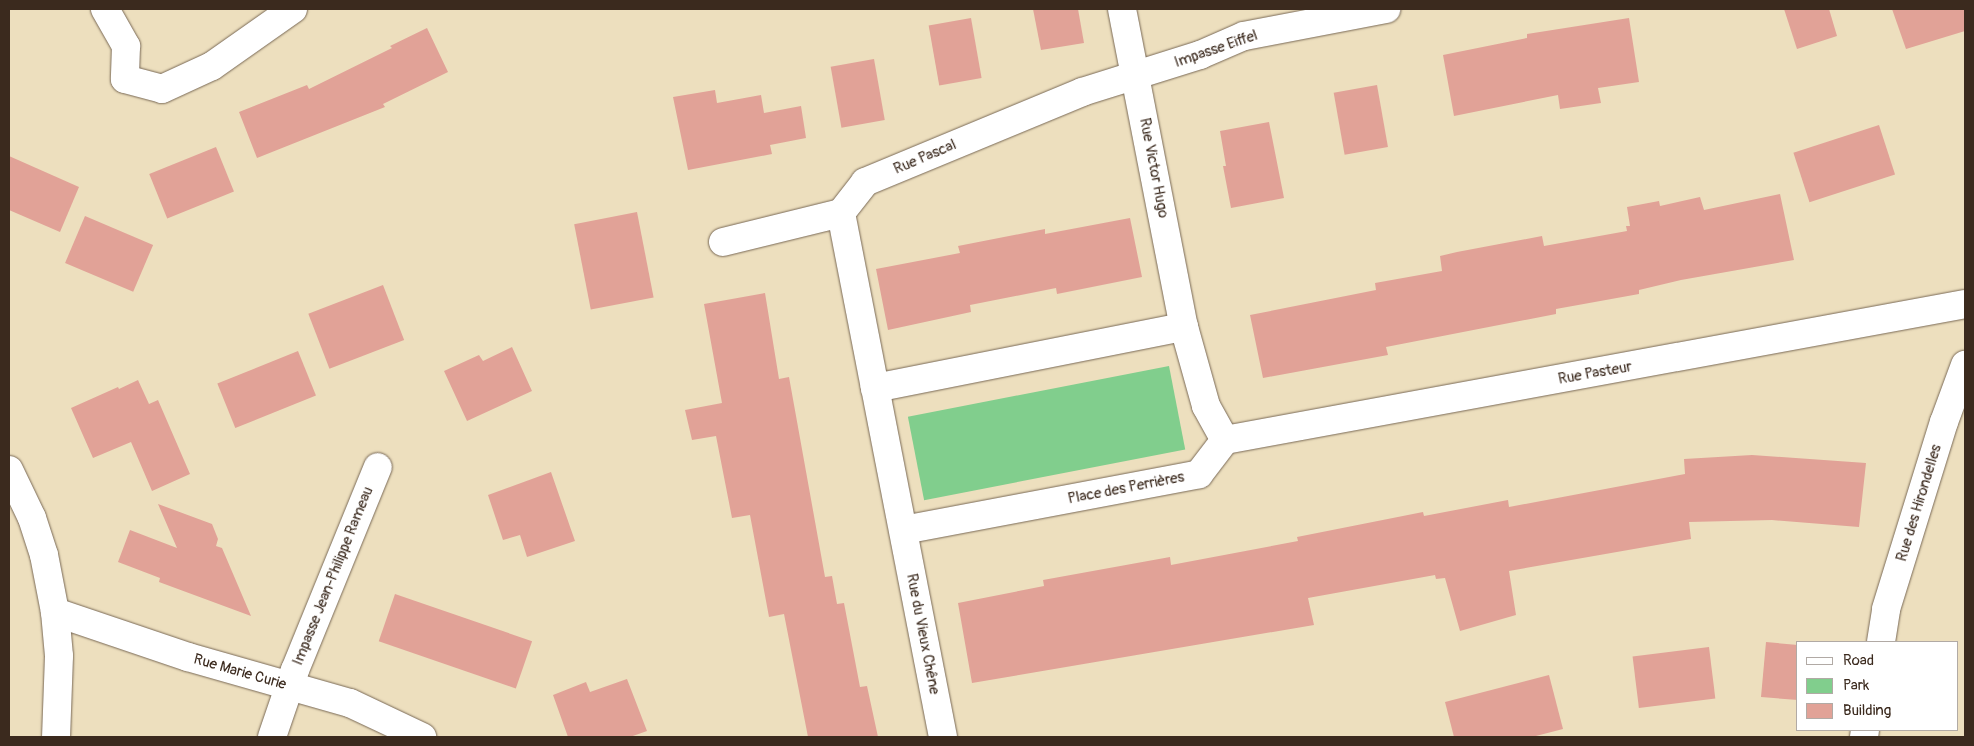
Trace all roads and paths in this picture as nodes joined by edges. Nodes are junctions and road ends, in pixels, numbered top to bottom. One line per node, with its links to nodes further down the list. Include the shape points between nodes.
1 (105, 9): 2 (street, via 126,46 125,79 162,89 212,66)
2 (293, 9)
3 (1122, 9): 5 (street, Rue Victor Hugo)
4 (1386, 9): 5 (street, Impasse Eiffel, via 1244,36 1200,56)
5 (1136, 76): 6 (street, Rue Pascal, via 1082,92 865,182); 9 (street, Rue Victor Hugo)
6 (841, 213): 7 (street); 11 (street)
7 (723, 242)
8 (1965, 304): 12 (street, Rue Pasteur)
9 (1184, 328): 11 (street); 12 (street, via 1206,406)
10 (1965, 365): 17 (street, Rue des Hirondelles, via 1889,600)
11 (875, 388): 15 (street)
12 (1225, 440): 15 (street, Place des Perrières, via 1199,474)
13 (378, 467): 18 (street, Impasse Jean-Philippe Rameau)
14 (9, 470): 16 (street, via 32,518 44,554)
15 (904, 530): 22 (street, Rue du Vieux Chêne)
16 (55, 612): 18 (street, Rue Marie Curie, via 188,657); 19 (street, via 59,656)
17 (1880, 641)
18 (290, 686): 20 (street, Impasse Jean-Philippe Rameau); 21 (street, Rue Marie Curie, via 350,703)
19 (56, 737)
20 (272, 737)
21 (422, 737)
22 (943, 737)

